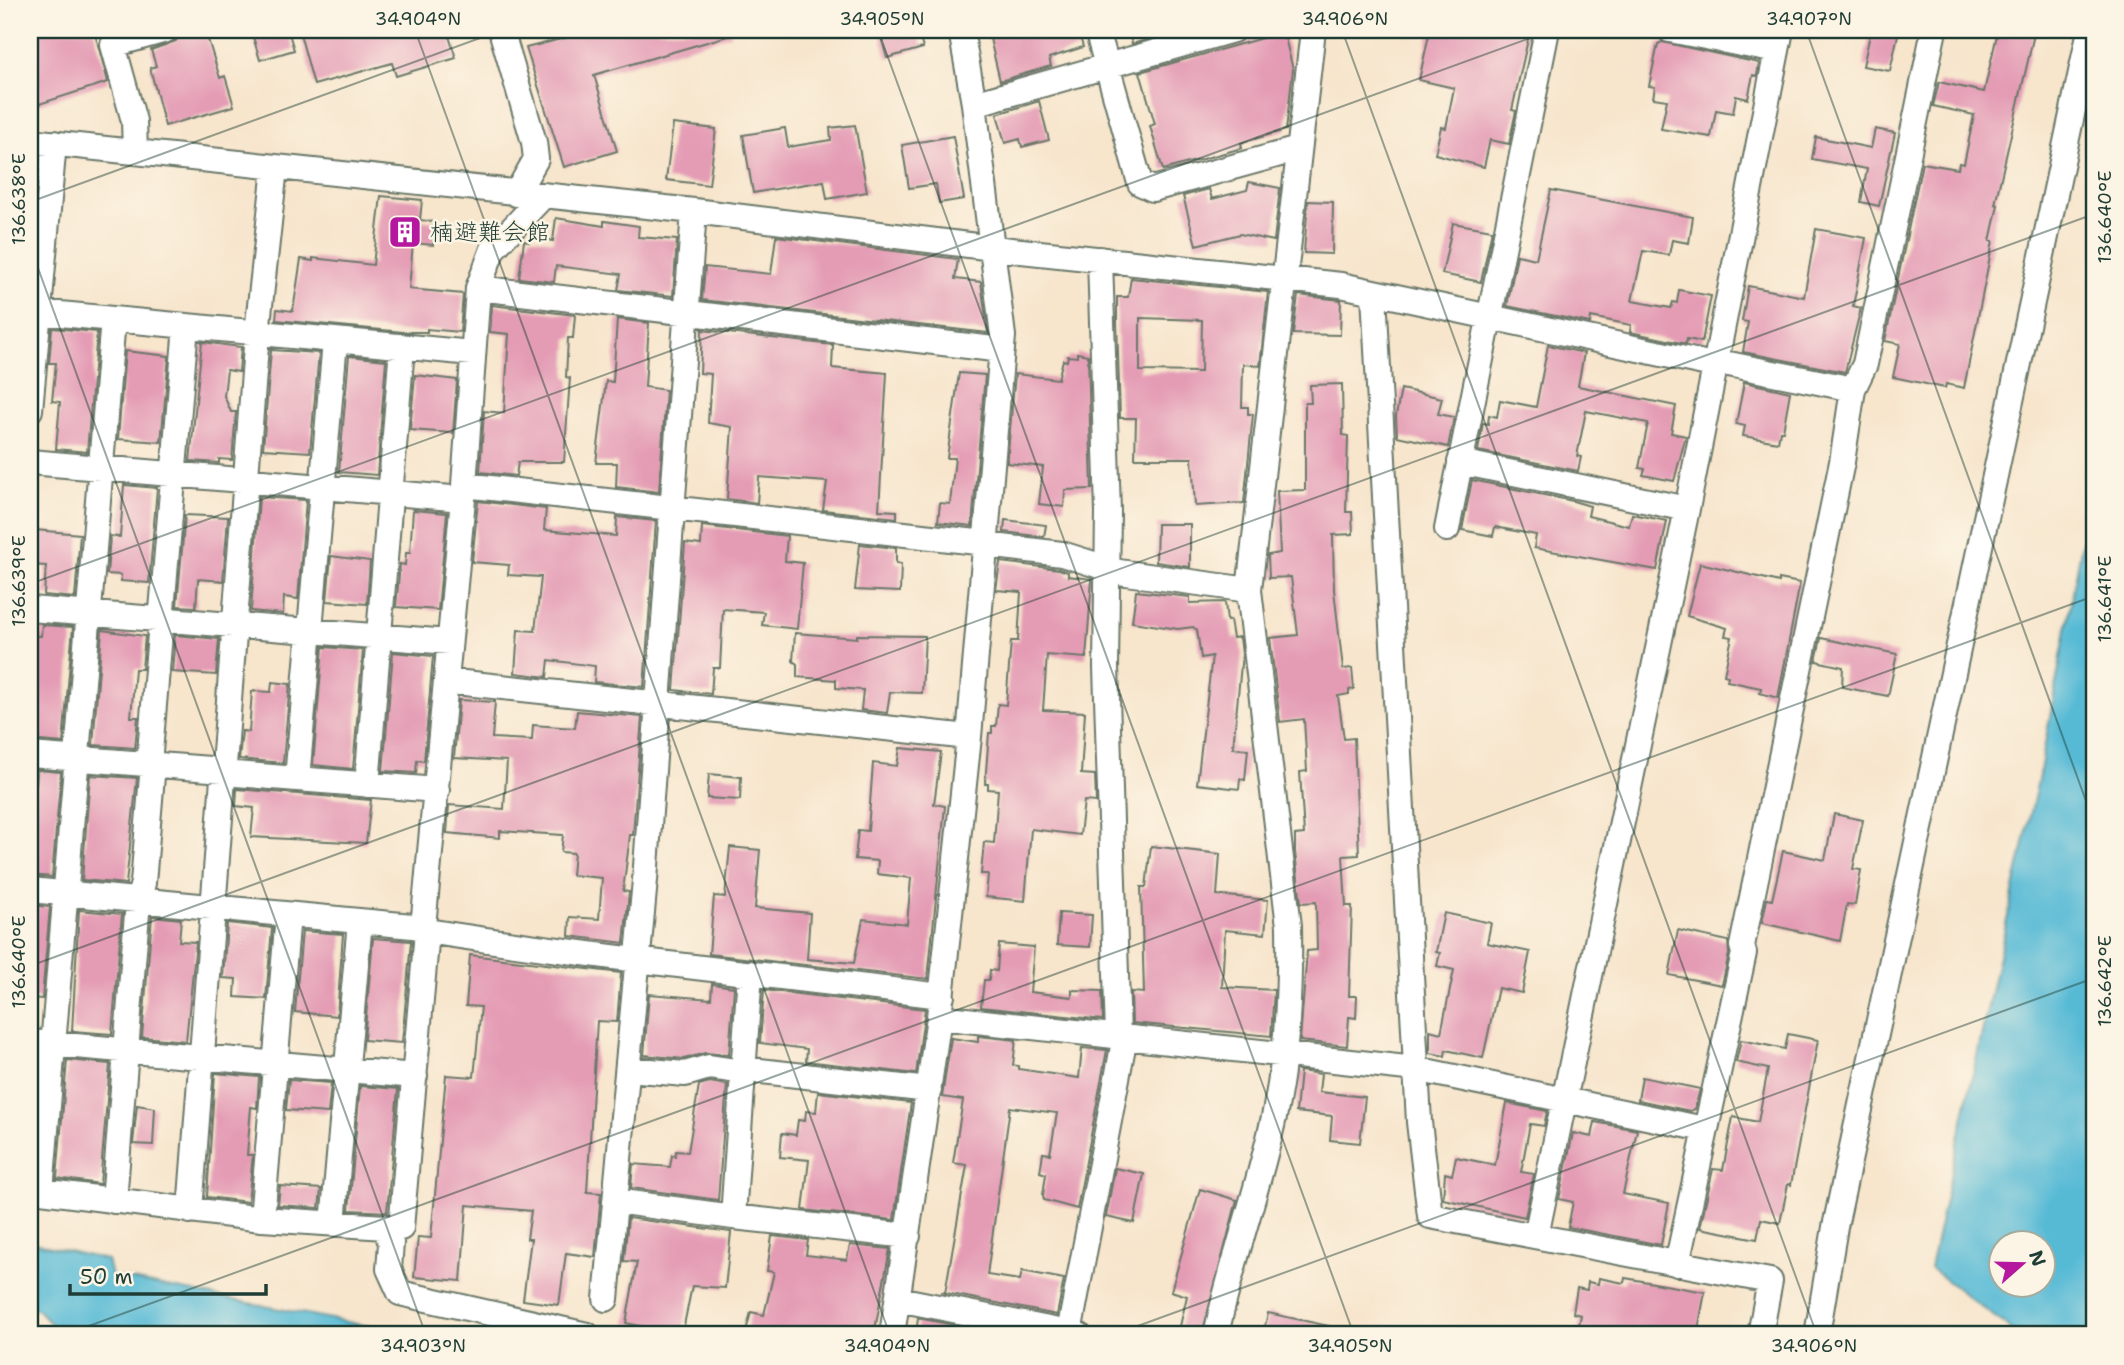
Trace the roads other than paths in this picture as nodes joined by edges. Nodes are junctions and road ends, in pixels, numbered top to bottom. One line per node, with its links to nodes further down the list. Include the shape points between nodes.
1 (166, 30): 17 (street, via 113,45 134,121)
2 (501, 30): 19 (street, via 536,159)
3 (961, 30): 13 (street)
4 (1097, 30): 12 (street)
5 (1233, 30): 12 (street)
6 (1313, 30): 16 (street)
7 (1547, 30): 30 (street)
8 (1670, 30): 11 (street)
9 (1934, 30): 38 (street, via 1865,364)
10 (2090, 30): 112 (street, via 1835,1227)
11 (1779, 40): 37 (street)
12 (1107, 67): 13 (street); 16 (street, via 1140,183 1153,189)
13 (974, 104): 22 (street)
14 (30, 141): 15 (street)
15 (54, 143): 17 (street); 27 (street)
16 (1298, 149): 24 (street)
17 (135, 151): 18 (street)
18 (275, 168): 19 (street); 32 (street)
19 (516, 194): 20 (street)
20 (544, 195): 21 (street); 25 (street, via 493,249)
21 (694, 211): 22 (street); 28 (street)
22 (992, 238): 23 (street); 35 (street)
23 (1100, 259): 24 (street); 52 (street)
24 (1284, 267): 26 (street); 53 (street)
25 (478, 288): 28 (street); 36 (street)
26 (1374, 294): 30 (street); 88 (street)
27 (39, 312): 29 (street); 39 (street)
28 (687, 313): 35 (street); 48 (street)
29 (113, 319): 31 (street); 42 (street)
30 (1488, 319): 37 (street); 41 (street)
31 (186, 326): 32 (street); 43 (street)
32 (257, 333): 33 (street); 44 (street)
33 (335, 341): 34 (street); 45 (street)
34 (402, 347): 36 (street); 47 (street)
35 (1002, 350): 51 (street)
36 (472, 353): 46 (street)
37 (1713, 363): 38 (street); 49 (street)
38 (1853, 389): 94 (street, via 1744,953)
39 (30, 410)
40 (30, 462): 42 (street)
41 (1460, 462): 49 (street); 50 (street)
42 (103, 467): 43 (street); 55 (street)
43 (174, 474): 44 (street); 56 (street)
44 (246, 480): 45 (street); 57 (street)
45 (323, 487): 47 (street); 58 (street)
46 (464, 492): 47 (street); 48 (street); 60 (street)
47 (390, 493): 59 (street)
48 (673, 506): 51 (street); 62 (street)
49 (1687, 509): 93 (street)
50 (1447, 529)
51 (986, 544): 52 (street, via 1062,554); 63 (street)
52 (1106, 569): 53 (street); 81 (street)
53 (1249, 590): 84 (street, via 1289,926)
54 (30, 609): 55 (street)
55 (90, 614): 56 (street); 65 (street)
56 (162, 619): 57 (street); 66 (street)
57 (234, 625): 58 (street); 67 (street)
58 (309, 631): 59 (street); 68 (street)
59 (379, 636): 60 (street); 69 (street)
60 (449, 642): 61 (street)
61 (446, 681): 62 (street); 70 (street)
62 (658, 705): 63 (street); 78 (street)
63 (969, 737): 80 (street)
64 (30, 755): 65 (street)
65 (77, 758): 66 (street); 72 (street)
66 (151, 764): 67 (street); 73 (street)
67 (223, 771): 68 (street); 74 (street)
68 (297, 779): 69 (street)
69 (367, 785): 70 (street)
70 (437, 790): 77 (street)
71 (30, 890): 72 (street)
72 (67, 894): 73 (street); 82 (street)
73 (138, 901): 74 (street); 83 (street)
74 (212, 908): 75 (street); 85 (street)
75 (288, 915): 76 (street); 86 (street)
76 (360, 921): 77 (street); 89 (street)
77 (425, 929): 78 (street); 91 (street)
78 (636, 960): 79 (street); 87 (street)
79 (750, 973): 80 (street); 90 (street)
80 (940, 1006): 81 (street); 92 (street)
81 (1121, 1036): 84 (street); 107 (street)
82 (41, 1043): 83 (street); 95 (street, via 41,1191)
83 (126, 1051): 85 (street); 95 (street)
84 (1283, 1053): 88 (street); 110 (street, via 1276,1108)
85 (201, 1057): 86 (street); 97 (street)
86 (275, 1064): 89 (street); 99 (street)
87 (628, 1069): 90 (street, via 685,1074 709,1067); 96 (street)
88 (1416, 1069): 93 (street); 103 (street, via 1430,1216)
89 (345, 1070): 91 (street); 100 (street)
90 (743, 1070): 92 (street); 98 (street)
91 (415, 1076): 101 (street, via 401,1228)
92 (929, 1090): 102 (street)
93 (1566, 1098): 94 (street); 103 (street)
94 (1703, 1129): 104 (street)
95 (114, 1201): 97 (street)
96 (615, 1201): 98 (street); 105 (street)
97 (190, 1211): 99 (street)
98 (733, 1217): 102 (street)
99 (262, 1219): 100 (street)
100 (333, 1223): 101 (street)
101 (385, 1227): 108 (street, via 391,1242 389,1269 400,1293)
102 (908, 1236): 106 (street)
103 (1536, 1236): 104 (street)
104 (1677, 1264): 111 (street, via 1770,1282)
105 (606, 1299)
106 (898, 1299): 107 (street); 109 (street)
107 (1074, 1334)
108 (587, 1335)
109 (892, 1335)
110 (1216, 1335)
111 (1760, 1335)
112 (1817, 1335)

